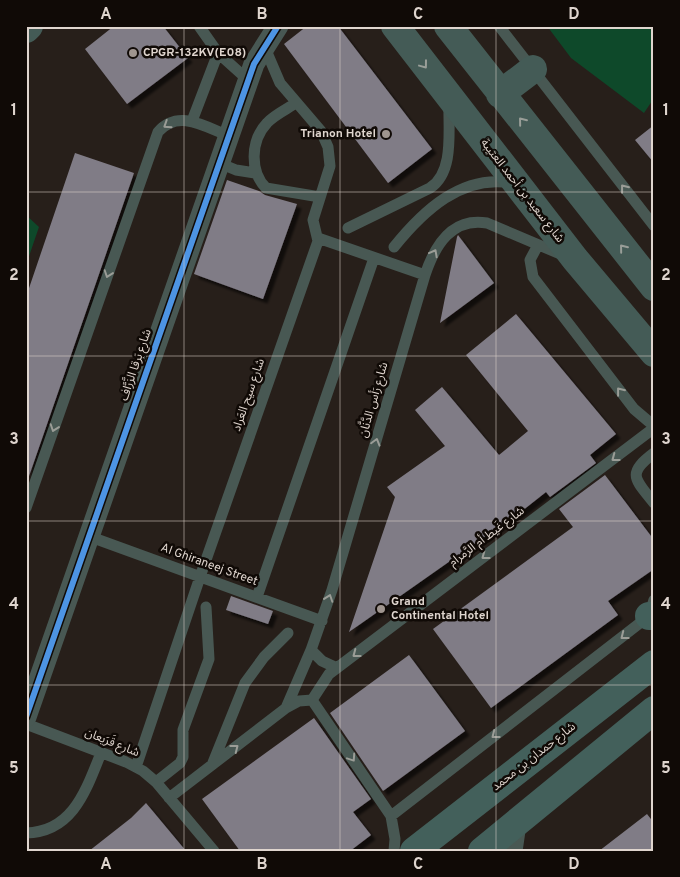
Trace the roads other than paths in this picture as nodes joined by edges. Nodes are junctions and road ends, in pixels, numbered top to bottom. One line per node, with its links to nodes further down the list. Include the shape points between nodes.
1 (29, 26): 7 (main road)
2 (199, 26): 9 (lane)
3 (278, 26): 8 (street, شارع بَرقا الزَّرَّاف)
4 (395, 26): 13 (main road, شارع سعيد بن أحمد العتيبة, one-way to 13)
5 (448, 26): 12 (main road)
6 (499, 26): 10 (lane)
7 (26, 29)
8 (264, 45): 11 (street, شارع بَرقا الزَّرَّاف); 14 (lane, شارع سيح العَراد, via 274,73)
9 (218, 53): 11 (lane); 15 (lane)
10 (533, 69): 12 (main road); 21 (lane, one-way to 10)
11 (248, 80): 16 (street, شارع بَرقا الزَّرَّاف)
12 (500, 94): 29 (main road, one-way to 12)
13 (449, 98): 19 (main road, شارع سعيد بن أحمد العتيبة); 22 (lane, via 447,161 440,181)
14 (296, 103): 18 (lane, via 267,122 262,130 254,153); 20 (lane, شارع سيح العَراد, via 321,130 328,147 330,166)
15 (192, 120): 16 (lane); 34 (lane, one-way to 34, via 171,121 158,132)
16 (228, 136): 17 (street, شارع بَرقا الزَّرَّاف)
17 (219, 163): 18 (lane); 35 (street, شارع بَرقا الزَّرَّاف)
18 (255, 173): 20 (lane, via 266,188)
19 (516, 184): 25 (lane, via 484,182 454,192 416,222); 27 (main road, شارع سعيد بن أحمد العتيبة)
20 (320, 197): 23 (lane, شارع سيح العَراد, via 313,220)
21 (654, 226)
22 (348, 228)
23 (318, 238): 26 (lane); 36 (lane, شارع سيح العَراد)
24 (538, 245): 27 (lane, شارع رَأس الدَّنَّان); 28 (lane, شارع رَأس الدَّنَّان, one-way to 24, via 438,246 448,232 461,224 487,222); 31 (lane, one-way to 24, via 634,409 533,277 530,260)
25 (394, 247)
26 (374, 258): 28 (lane); 37 (lane)
27 (575, 260): 30 (main road, شارع سعيد بن أحمد العتيبة)
28 (425, 275): 40 (lane, شارع رَأس الدَّنَّان, one-way to 28)
29 (654, 286)
30 (654, 353)
31 (654, 427): 44 (lane, شارع غَيط أم الرَّمرام, one-way to 44)
32 (654, 453): 33 (lane, via 640,463 636,471 637,482)
33 (654, 503)
34 (26, 508)
35 (88, 536): 36 (lane, Al Ghiraneej Street); 48 (street, شارع بَرقا الزَّرَّاف)
36 (200, 577): 37 (lane, Al Ghiraneej Street); 52 (lane, شارع سيح العَراد)
37 (257, 597): 40 (lane, Al Ghiraneej Street)
38 (206, 607): 53 (lane, via 208,659 184,730 183,757 180,764)
39 (652, 611): 55 (lane, one-way to 55)
40 (322, 621): 42 (lane, شارع رَأس الدَّنَّان)
41 (288, 632): 51 (lane, via 245,683)
42 (311, 650): 44 (lane, via 322,661); 46 (lane, شارع رَأس الدَّنَّان)
43 (654, 664): 60 (main road, شارع حمدان بن محمد)
44 (337, 668): 45 (lane, شارع غَيط أم الرَّمرام, via 322,681)
45 (312, 700): 46 (lane, via 299,701); 55 (lane, one-way to 55)
46 (286, 708): 51 (lane, one-way to 46)
47 (654, 710): 56 (main road)
48 (26, 717)
49 (26, 724): 50 (lane, شارع قَرَيعان)
50 (100, 753): 52 (lane, شارع قَرَيعان); 57 (lane, via 82,800 75,809 56,825)
51 (212, 766): 54 (lane)
52 (136, 767): 53 (lane, شارع قَرَيعان)
53 (156, 782): 54 (lane, شارع قَرَيعان)
54 (169, 798): 58 (lane, شارع قَرَيعان)
55 (391, 816): 59 (lane)
56 (516, 824): 61 (main road); 62 (street)
57 (26, 833)
58 (214, 851)
59 (394, 851)
60 (414, 851)
61 (482, 851)
62 (512, 851)

